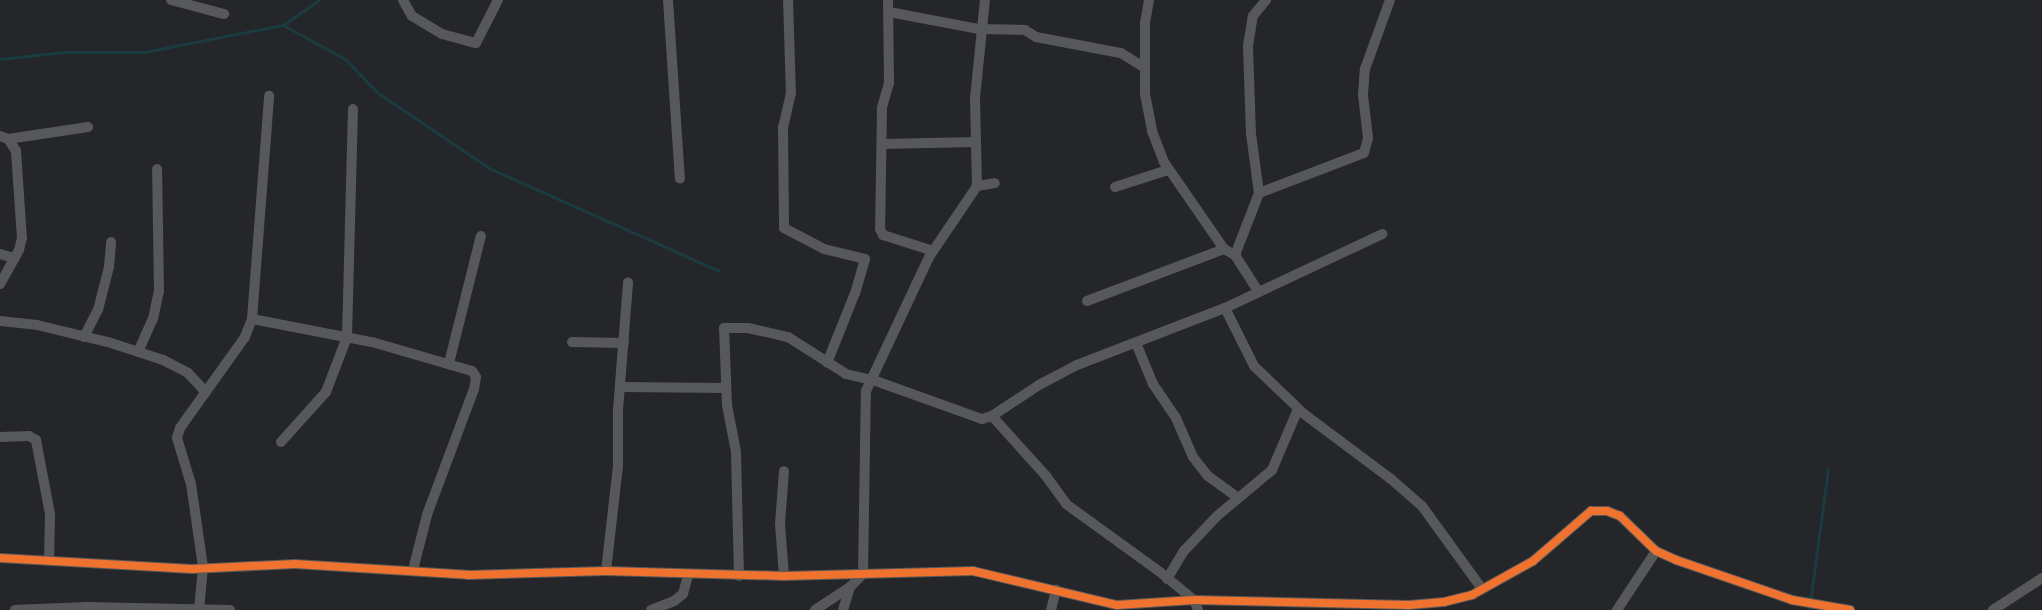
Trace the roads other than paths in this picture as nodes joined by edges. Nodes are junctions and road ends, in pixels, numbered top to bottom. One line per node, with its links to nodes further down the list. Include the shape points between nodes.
1 (171, 0): 12 (street)
2 (403, 0): 3 (street, via 412,16 442,34 476,43)
3 (498, 0)
4 (668, 0): 23 (street)
5 (788, 0): 50 (street, via 791,93 783,127 784,228 824,249 865,259 856,293)
6 (888, 0): 11 (street)
7 (985, 0): 13 (street)
8 (1149, 0): 14 (street)
9 (1266, 0): 27 (street, via 1253,16 1248,46 1251,134)
10 (1390, 0): 27 (street, via 1365,69 1368,138 1364,153)
11 (889, 12): 13 (street); 20 (street, via 889,92 882,108)
12 (224, 14)
13 (979, 29): 14 (street, via 1024,30 1036,36 1121,53); 19 (street)
14 (1143, 67): 22 (street, via 1152,131)
15 (269, 96): 41 (street)
16 (353, 109): 44 (street)
17 (88, 127): 18 (street)
18 (4, 137): 35 (street, via 16,151 20,174 22,238)
19 (975, 142): 20 (street); 25 (street)
20 (882, 144): 32 (street, via 883,235)
21 (157, 169): 48 (street, via 159,291 153,318)
22 (1168, 170): 26 (street); 31 (street)
23 (680, 179)
24 (995, 183): 25 (street)
25 (977, 186): 32 (street)
26 (1115, 187)
27 (1259, 193): 34 (street)
28 (1382, 234): 38 (street)
29 (481, 236): 49 (street)
30 (111, 242): 43 (street, via 104,289)
31 (1224, 249): 34 (street); 39 (street)
32 (934, 251): 51 (street, via 878,361)
33 (0, 254): 35 (street)
34 (1235, 255): 38 (street)
35 (14, 258): 37 (street)
36 (628, 282): 46 (street)
37 (0, 284)
38 (1258, 291): 40 (street)
39 (1087, 301)
40 (1225, 308): 47 (street); 55 (street, via 1254,366)
41 (252, 319): 44 (street); 54 (street, via 245,337)
42 (0, 321): 43 (street, via 37,325)
43 (84, 337): 48 (street)
44 (347, 337): 49 (street); 58 (street, via 326,392)
45 (572, 342): 46 (street)
46 (624, 343): 52 (street)
47 (1136, 343): 56 (street, via 1077,365); 60 (street, via 1153,384 1176,418 1193,457 1208,476)
48 (138, 352): 54 (street, via 178,366)
49 (449, 363): 65 (street, via 472,371 476,377 427,515)
50 (827, 363): 51 (street, via 855,377); 53 (street, via 788,337 748,328 724,328)
51 (873, 380): 56 (street, via 975,418); 67 (street, via 864,400)
52 (620, 387): 53 (street); 66 (street, via 617,474)
53 (726, 388): 69 (street, via 736,452)
54 (206, 392): 64 (street, via 180,428 177,438 191,484)
55 (1298, 410): 60 (street, via 1272,470); 74 (street, via 1422,506)
56 (992, 416): 72 (street, via 1046,476 1066,504)
57 (0, 436): 63 (street, via 29,436 36,440 50,514)
58 (281, 442)
59 (784, 471): 70 (street, via 780,524)
60 (1237, 497): 72 (street, via 1184,551)
61 (1656, 551): 74 (street, via 1620,516 1607,511 1591,511 1534,561); 90 (street); 91 (street, via 1792,600)
62 (0, 558): 63 (street)
63 (50, 561): 64 (street)
64 (202, 567): 65 (street, via 295,564); 82 (street)
65 (413, 570): 66 (street, via 468,575)
66 (606, 571): 68 (street)
67 (863, 574): 70 (street); 73 (street); 75 (street, via 984,572)
68 (688, 575): 69 (street); 85 (street, via 683,594)
69 (739, 576): 70 (street)
70 (784, 576)
71 (2042, 578): 92 (street)
72 (1167, 579): 77 (street)
73 (850, 587): 86 (street); 87 (street)
74 (1482, 589): 76 (street, via 1461,599)
75 (1056, 590): 79 (street); 88 (street)
76 (1444, 602): 78 (street); 89 (street)
77 (1196, 605): 78 (street); 80 (street)
78 (1365, 607)
79 (1116, 608): 80 (street)
80 (1140, 608)
81 (87, 609): 82 (street); 83 (street)
82 (200, 609): 84 (street)
83 (15, 610)
84 (230, 610)
85 (650, 610)
86 (815, 610)
87 (843, 610)
88 (1051, 610)
89 (1429, 610)
90 (1618, 610)
91 (1850, 610)
92 (1993, 610)

